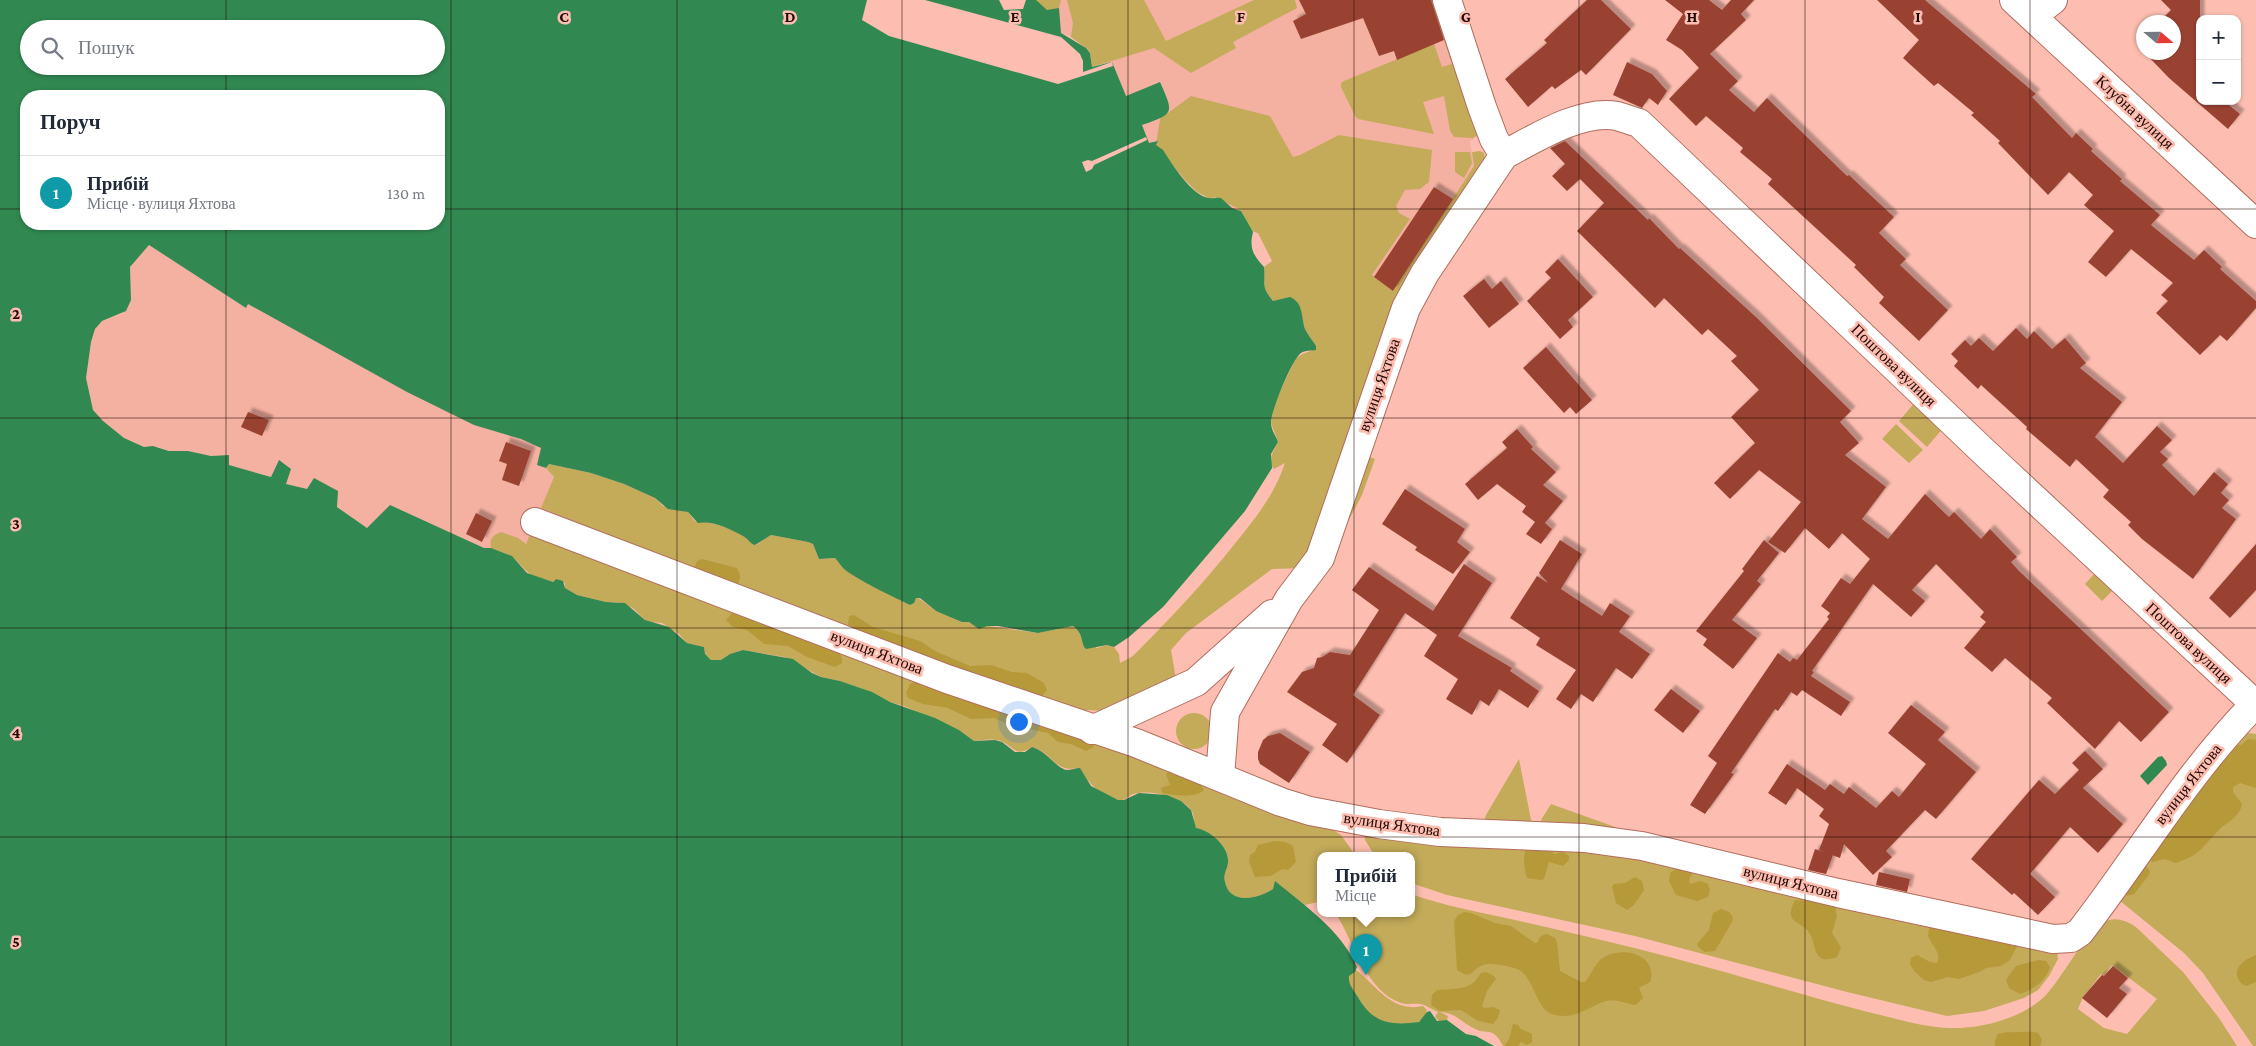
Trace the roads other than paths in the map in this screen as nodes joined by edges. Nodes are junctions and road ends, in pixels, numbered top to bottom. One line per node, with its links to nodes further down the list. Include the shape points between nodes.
1 (1447, 0): 3 (street, via 1484,115 1498,149)
2 (2033, 5): 4 (street, Клубна вулиця)
3 (1504, 155): 6 (street, вулиця Яхтова, via 1425,273 1406,308 1320,558); 7 (street, Поштова вулиця, via 1565,124 1593,117 1616,116 1639,123)
4 (2256, 224)
5 (535, 522): 8 (street, вулиця Яхтова, via 947,679)
6 (1289, 599): 8 (street, via 1196,682); 9 (street, вулиця Яхтова, via 1225,712)
7 (2255, 705): 9 (street, вулиця Яхтова, via 2231,728 2160,818 2087,923 2071,938 2053,939 1838,894 1642,846 1584,838 1440,832 1353,820 1280,802)
8 (1092, 730): 9 (street, вулиця Яхтова, via 1136,743)
9 (1220, 777)

